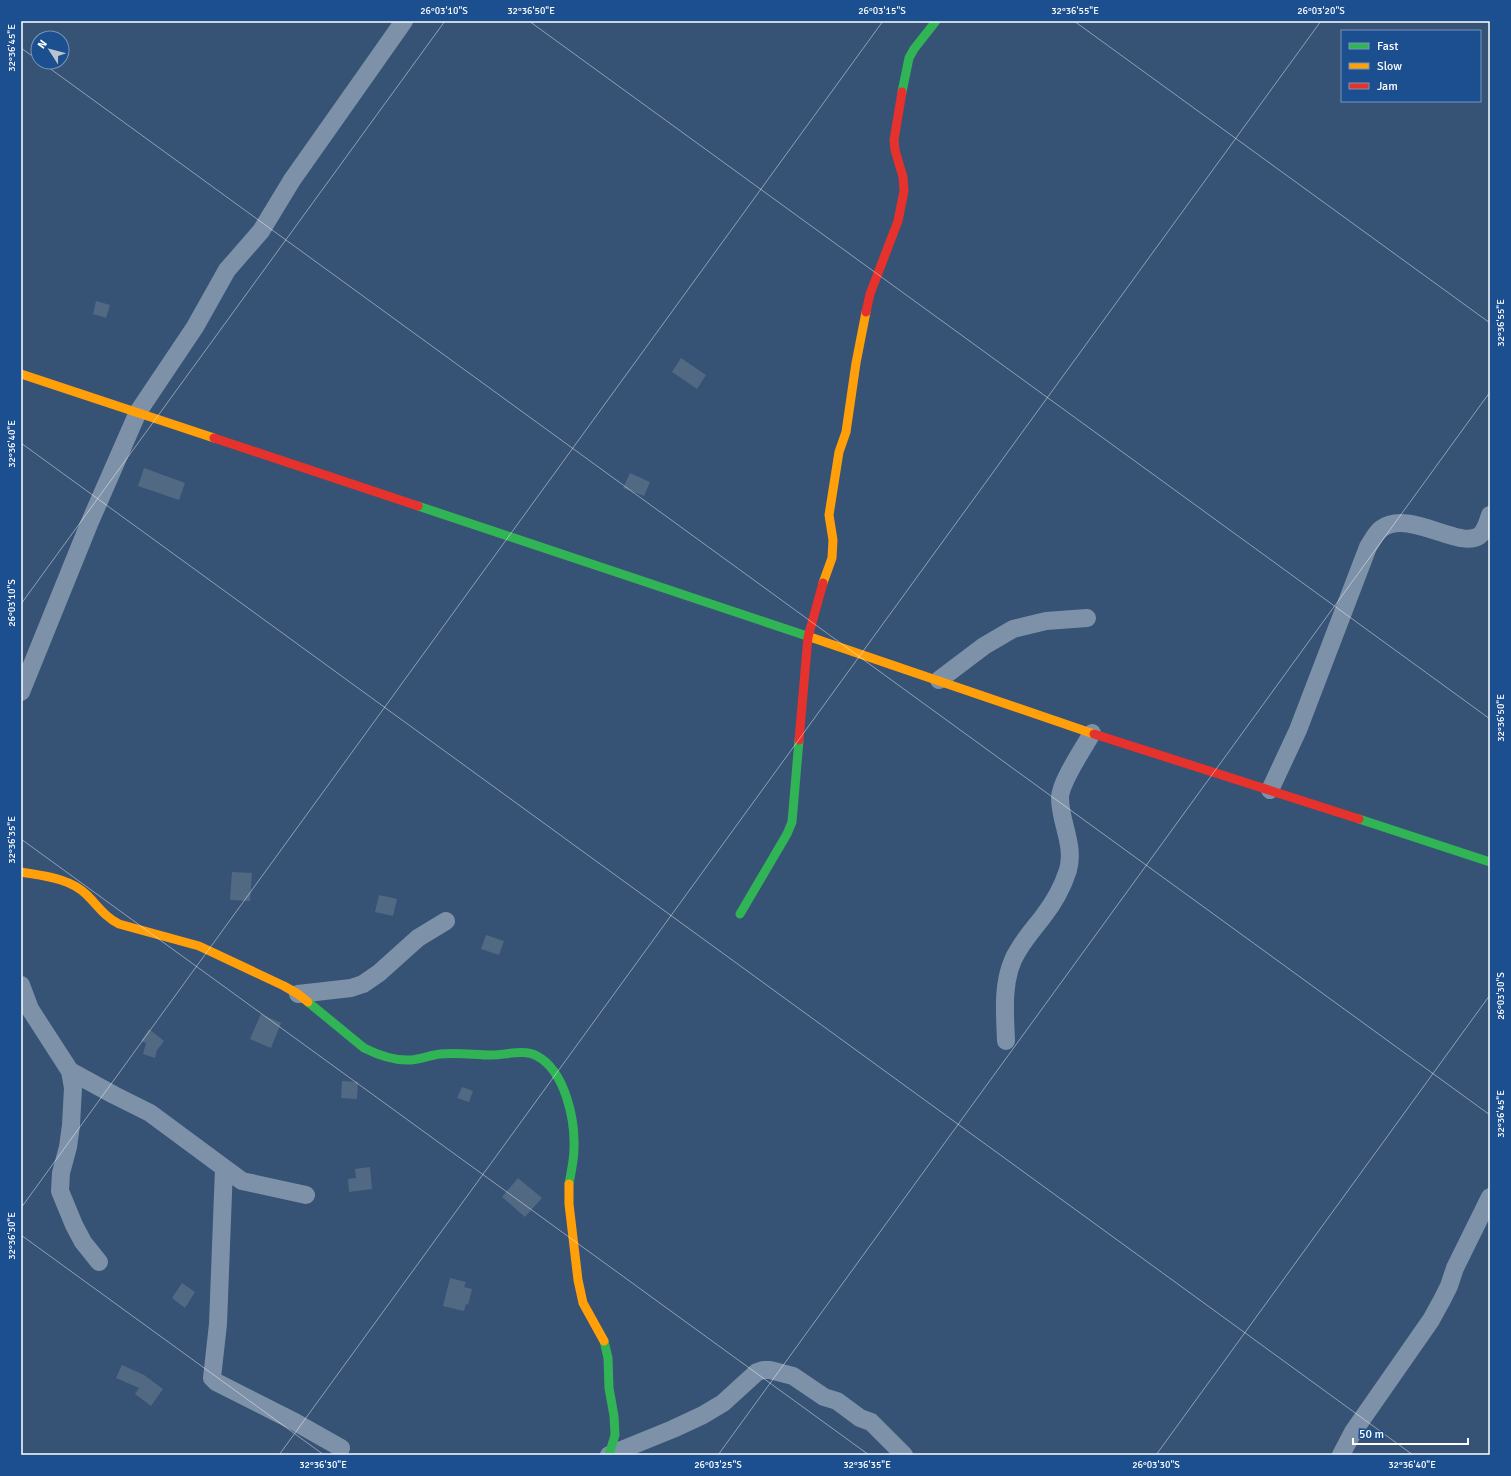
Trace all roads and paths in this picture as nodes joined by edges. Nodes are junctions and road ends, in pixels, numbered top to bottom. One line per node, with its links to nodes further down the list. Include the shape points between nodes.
1 (404, 21): 4 (street, via 292,180 261,232 227,270 195,327)
2 (936, 21): 7 (street, via 914,49 906,69 894,140 904,191 898,221 870,294 846,432 831,500 829,515 833,540 832,558 820,590)
3 (21, 374): 4 (street)
4 (138, 412): 7 (street); 9 (street, via 89,524)
5 (1490, 515): 11 (street, via 1487,525 1475,538 1463,538 1412,524 1396,523 1381,529 1375,536 1368,547 1298,730)
6 (1087, 618): 8 (street, via 1046,621 1013,629 984,646)
7 (808, 637): 8 (street); 14 (street, via 792,822)
8 (939, 680): 10 (street)
9 (21, 692)
10 (1092, 733): 11 (street); 18 (street, via 1062,787 1060,797 1070,854 1068,870 1050,907 1016,953 1008,975 1005,991)
11 (1270, 790): 12 (street)
12 (1490, 862)
13 (21, 872): 17 (street, via 70,883 92,899 110,921 199,946)
14 (740, 914)
15 (446, 921): 17 (street, via 418,938 363,984)
16 (21, 985): 19 (street, via 30,1010)
17 (298, 994): 25 (street, via 364,1048 374,1053 411,1060 440,1054 519,1053 536,1056 550,1066 567,1096 573,1127 574,1148 569,1204 583,1303 604,1340 608,1358 615,1435)
18 (1006, 1041)
19 (70, 1071): 20 (street, via 150,1113); 23 (street, via 73,1088 71,1125 60,1191 83,1242)
20 (224, 1168): 21 (street, via 242,1181); 24 (street, via 218,1324 212,1378)
21 (306, 1195)
22 (1490, 1197): 27 (street, via 1438,1307 1353,1432)
23 (99, 1262)
24 (341, 1448)
25 (609, 1455): 26 (street, via 703,1415 723,1403 757,1372 763,1370 793,1376 824,1397 837,1401 860,1418 871,1422)
26 (904, 1455)
27 (1341, 1455)

